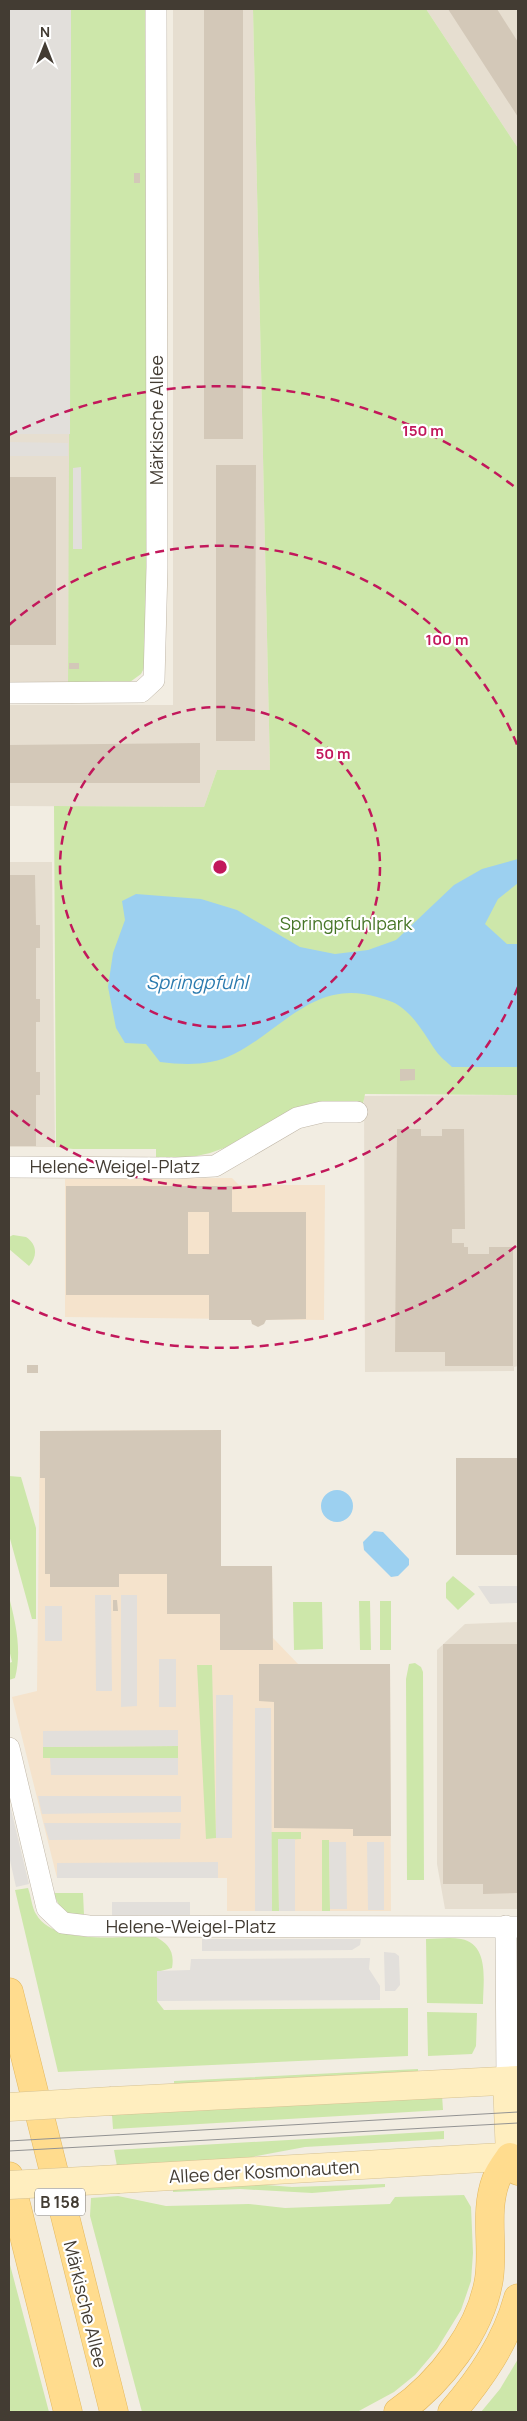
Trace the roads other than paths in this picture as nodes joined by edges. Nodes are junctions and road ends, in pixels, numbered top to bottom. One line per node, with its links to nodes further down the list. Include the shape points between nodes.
1 (156, 9): 2 (street, Märkische Allee, via 157,567 154,680 142,692)
2 (9, 693)
3 (357, 1112): 4 (street, Helene-Weigel-Platz, via 322,1112 297,1118 215,1166)
4 (9, 1166)
5 (9, 1748): 6 (street, Helene-Weigel-Platz, via 47,1908 63,1922 89,1926)
6 (512, 1927): 8 (street, Helene-Weigel-Platz)
7 (9, 1992): 15 (main road, Märkische Allee / B 158)
8 (513, 2080): 9 (main road, bridge); 10 (main road)
9 (9, 2107)
10 (515, 2162): 12 (main road, Allee der Kosmonauten, bridge); 16 (main road, via 496,2179 492,2196 489,2279 474,2324 446,2366 413,2402)
11 (9, 2176): 14 (main road, B 158)
12 (9, 2184)
13 (518, 2298): 17 (main road, via 498,2351)
14 (68, 2412)
15 (114, 2412)
16 (398, 2412)
17 (452, 2412)

